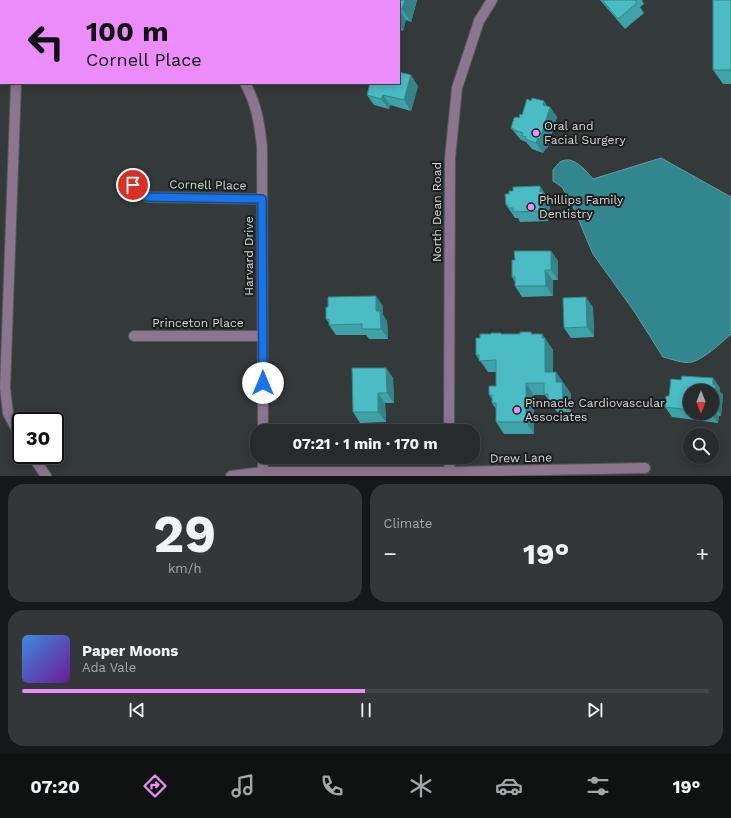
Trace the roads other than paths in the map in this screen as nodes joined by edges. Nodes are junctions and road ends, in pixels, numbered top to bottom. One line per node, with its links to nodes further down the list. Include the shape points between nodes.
1 (492, 0): 10 (street, North Dean Road, via 479,21 457,88 450,158)
2 (16, 84): 8 (street, via 4,388 8,413)
3 (246, 84): 5 (street, Harvard Drive, via 253,98 262,146)
4 (133, 185): 5 (street, Cornell Place, via 148,197)
5 (262, 199): 7 (street, Harvard Drive)
6 (134, 336): 7 (street, Princeton Place)
7 (263, 336): 9 (street, Harvard Drive)
8 (12, 421)
9 (263, 424)
10 (449, 424)
11 (38, 464): 15 (street)
12 (645, 468): 14 (street, Drew Lane)
13 (263, 474): 14 (street, Drew Lane); 16 (street, Drew Lane)
14 (449, 474)
15 (46, 476)
16 (231, 476)

